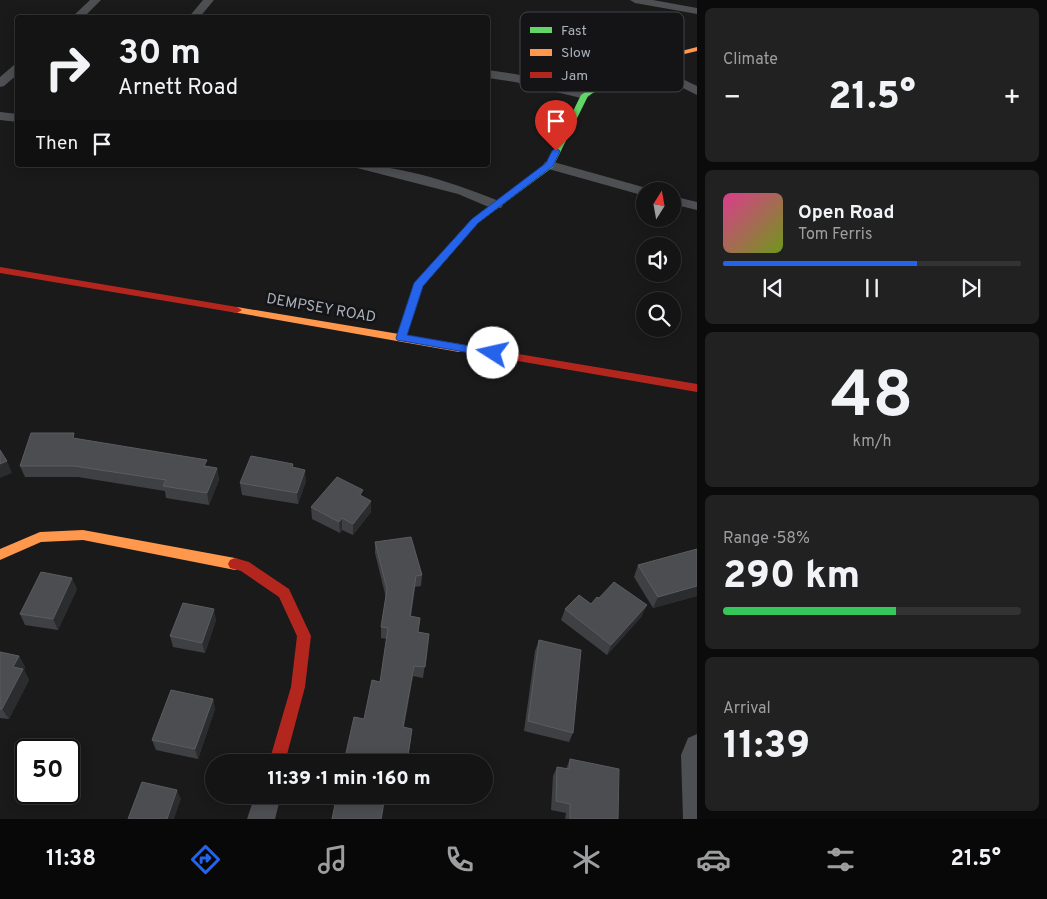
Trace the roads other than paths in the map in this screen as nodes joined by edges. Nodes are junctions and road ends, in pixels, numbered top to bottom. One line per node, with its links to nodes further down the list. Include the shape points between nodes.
1 (96, 0): 5 (street)
2 (209, 0): 6 (street)
3 (635, 0): 4 (street)
4 (697, 11)
5 (79, 15)
6 (196, 15)
7 (697, 49): 8 (street)
8 (684, 52)
9 (15, 70): 12 (street)
10 (490, 74): 11 (street)
11 (520, 79)
12 (0, 83)
13 (684, 84): 14 (street)
14 (697, 91)
15 (573, 92): 17 (street)
16 (590, 92): 17 (street)
17 (585, 95): 20 (street)
18 (0, 116): 19 (street)
19 (15, 118)
20 (550, 165): 22 (street); 24 (street)
21 (370, 167): 24 (street, via 463,191)
22 (636, 189)
23 (681, 202): 25 (street)
24 (496, 205): 27 (street, via 475,221 418,285)
25 (697, 206)
26 (0, 270): 27 (street, DEMPSEY ROAD)
27 (401, 338): 28 (street, DEMPSEY ROAD)
28 (697, 388)
29 (0, 554): 31 (street, via 40,537 83,535 244,566 284,592 304,636 298,687)
30 (697, 747): 34 (street, via 694,755)
31 (279, 754)
32 (265, 804): 33 (street)
33 (261, 819)
34 (697, 819)

